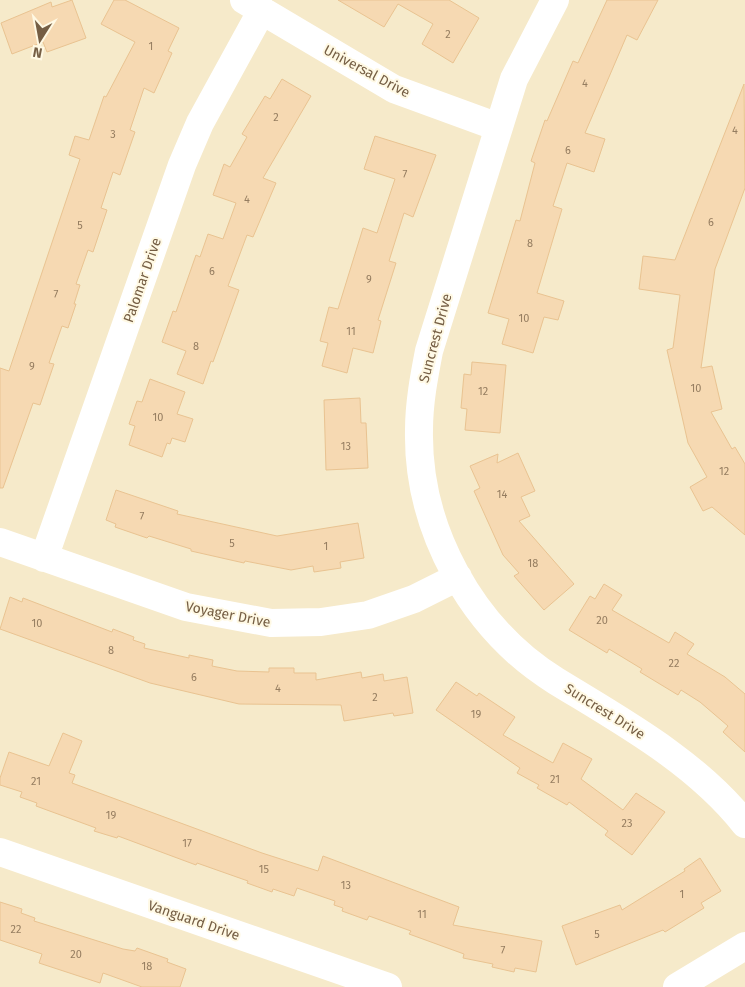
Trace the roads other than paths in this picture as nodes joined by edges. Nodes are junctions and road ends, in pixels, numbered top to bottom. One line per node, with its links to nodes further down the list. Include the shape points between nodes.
1 (556, 0): 3 (street, Suncrest Drive, via 514,79)
2 (253, 5): 3 (street, Universal Drive, via 394,89); 5 (street, Palomar Drive, via 182,165)
3 (498, 127): 6 (street, Suncrest Drive, via 429,351 420,397 421,460 431,513 441,544)
4 (0, 542): 5 (street, Voyager Drive)
5 (44, 558): 6 (street, Voyager Drive, via 186,608 271,624 321,622 368,615 414,599)
6 (458, 577): 7 (street, Suncrest Drive, via 484,618 519,652 555,680 597,704 676,760)
7 (745, 824)
8 (0, 852): 10 (street, Vanguard Drive)
9 (745, 946): 11 (street)
10 (388, 987)
11 (677, 987)

